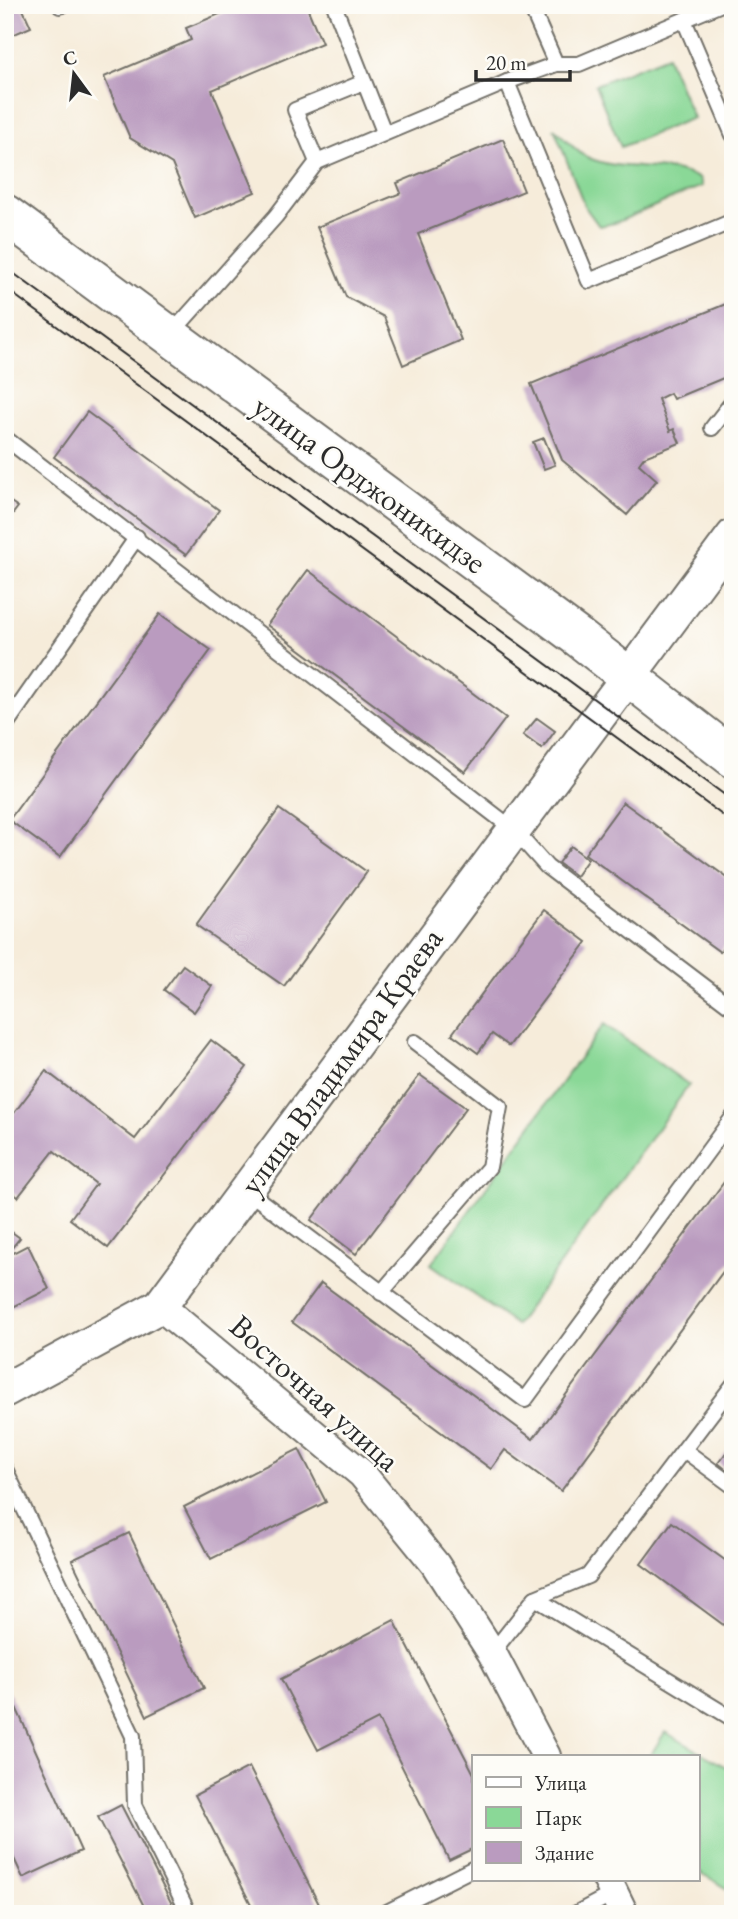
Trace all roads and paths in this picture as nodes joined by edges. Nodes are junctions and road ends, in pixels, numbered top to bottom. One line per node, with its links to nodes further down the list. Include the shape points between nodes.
1 (334, 5): 6 (lane)
2 (530, 5): 5 (lane)
3 (719, 5): 4 (lane)
4 (684, 20): 5 (lane, via 579,64); 9 (lane)
5 (556, 64): 7 (lane)
6 (364, 82): 8 (lane); 10 (lane, via 295,110)
7 (507, 82): 8 (lane); 12 (lane, via 589,281)
8 (384, 132): 10 (lane)
9 (733, 135)
10 (317, 162): 13 (lane, via 276,216)
11 (5, 214): 13 (main road, улица Орджоникидзе)
12 (733, 221)
13 (169, 336): 19 (main road, улица Орджоникидзе)
14 (733, 401): 15 (lane)
15 (712, 428)
16 (5, 438): 18 (lane)
17 (733, 536): 19 (street, улица Владимира Краева)
18 (136, 537): 20 (lane); 22 (lane)
19 (627, 675): 21 (main road, улица Орджоникидзе); 22 (street, улица Владимира Краева)
20 (5, 726)
21 (733, 758)
22 (513, 829): 23 (lane, via 547,867); 26 (street, улица Владимира Краева)
23 (733, 1008)
24 (415, 1042): 27 (lane, via 500,1107 489,1167)
25 (733, 1117): 27 (lane, via 525,1401)
26 (246, 1190): 27 (lane); 28 (street, улица Владимира Краева)
27 (381, 1293)
28 (160, 1306): 30 (street, улица Владимира Краева); 35 (street, Восточная улица, via 362,1474 435,1564)
29 (733, 1385): 31 (lane)
30 (5, 1390)
31 (684, 1450): 33 (lane); 34 (lane, via 588,1576)
32 (5, 1469): 40 (lane, via 133,1736 135,1805)
33 (733, 1486)
34 (535, 1598): 35 (lane); 36 (lane)
35 (492, 1653): 37 (street, Восточная улица)
36 (733, 1719)
37 (544, 1755)
38 (472, 1869): 41 (lane)
39 (615, 1895): 42 (lane)
40 (189, 1914)
41 (383, 1914)
42 (575, 1914)

